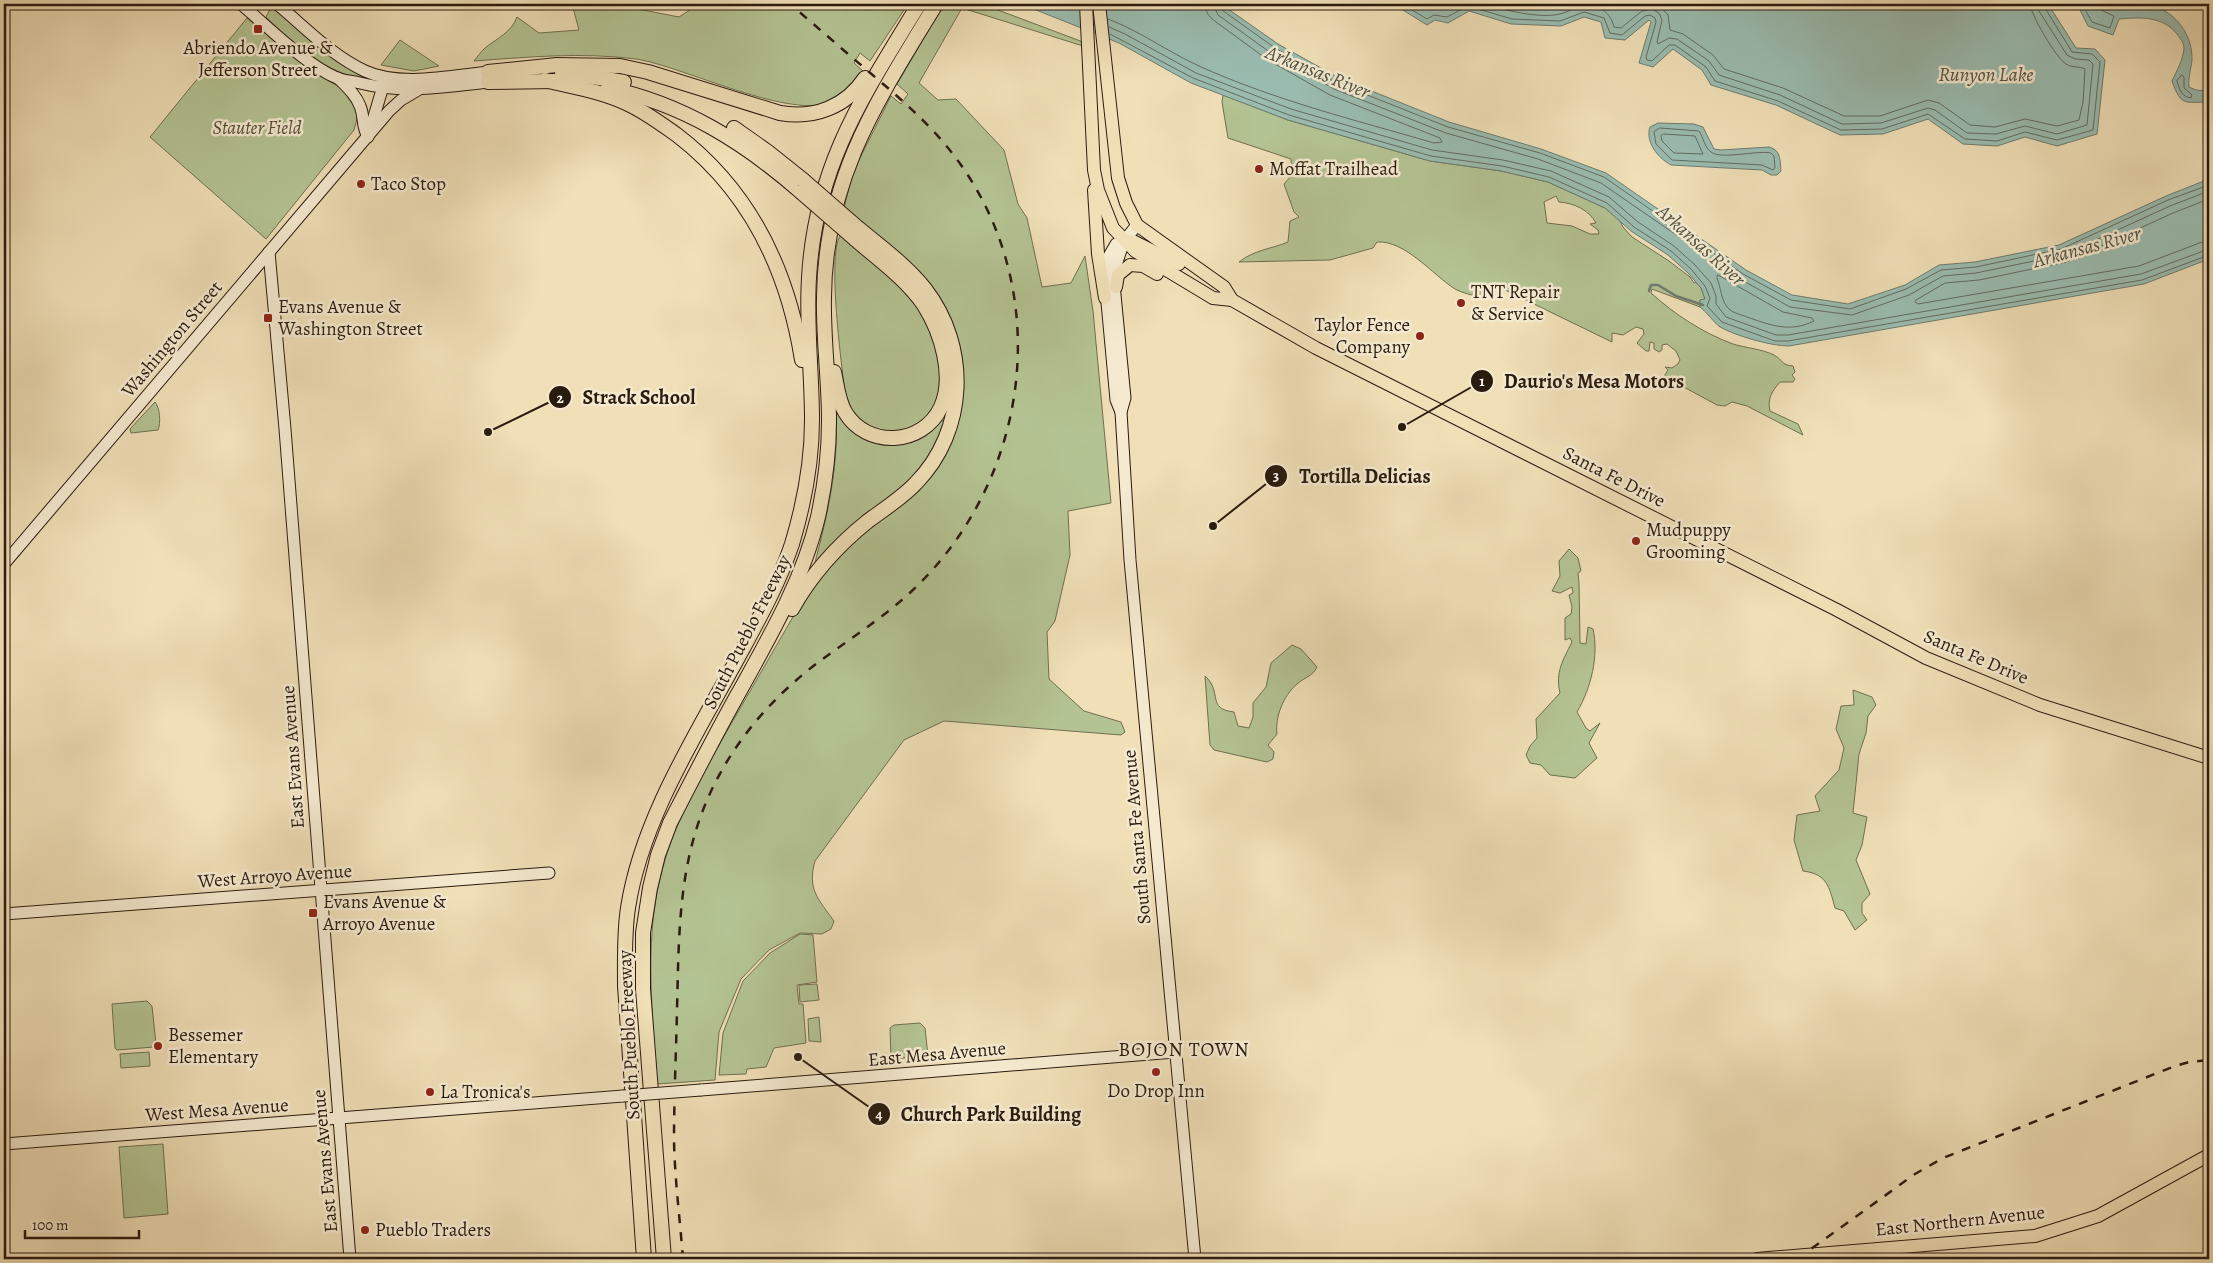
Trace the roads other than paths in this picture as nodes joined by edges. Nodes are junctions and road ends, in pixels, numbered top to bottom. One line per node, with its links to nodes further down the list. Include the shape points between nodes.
1 (241, 4): 11 (street, via 296,50)
2 (276, 4): 9 (street, via 340,57 367,72)
3 (919, 4): 7 (highway, South Pueblo Freeway)
4 (936, 4): 24 (highway, South Pueblo Freeway, via 880,96 853,151 833,216)
5 (1086, 4): 16 (main road)
6 (1099, 4): 18 (main road, via 1118,178)
7 (911, 17): 8 (highway, via 899,24 855,91 833,107 806,115 780,113 620,66 557,65); 29 (highway, South Pueblo Freeway, via 848,125 820,202 808,279 812,410)
8 (504, 69): 10 (highway); 17 (highway, via 598,77 670,97 739,131 768,152)
9 (385, 76): 10 (street, via 414,79); 13 (street)
10 (488, 77): 12 (highway); 14 (street)
11 (338, 78): 13 (street); 15 (street, via 354,94)
12 (546, 80): 17 (highway, via 618,90 674,108 710,125); 29 (highway, via 604,94 649,115 705,158 747,208 777,266 795,321 804,375)
13 (383, 89): 14 (street); 15 (street)
14 (418, 90): 15 (street, Washington Street, via 401,100)
15 (368, 137): 21 (street, Washington Street)
16 (1094, 170): 20 (main road, Santa Fe Drive, via 1113,228); 26 (main road, via 1098,254)
17 (802, 186): 19 (highway, bridge)
18 (1137, 225): 20 (street, South Santa Fe Avenue); 23 (main road, Santa Fe Drive)
19 (857, 234): 24 (highway, via 917,296 939,338 946,371 944,398 938,412 922,429 901,438 886,438 865,431 848,417 841,404 836,381); 31 (highway, via 917,280 939,311 950,336 956,365 957,391 953,416 944,441 924,474 857,530 825,562)
20 (1124, 241): 22 (main road, Santa Fe Drive); 23 (main road, via 1135,242); 25 (street, South Santa Fe Avenue, via 1113,274); 26 (street, South Santa Fe Avenue, via 1116,244 1109,256)
21 (269, 252): 30 (street, Washington Street); 34 (street, East Evans Avenue)
22 (1168, 271): 25 (main road, via 1160,275 1134,264 1118,275); 27 (main road, Santa Fe Drive, via 1213,298)
23 (1209, 277): 27 (main road, Santa Fe Drive, via 1224,287)
24 (824, 281): 31 (highway, South Pueblo Freeway, via 829,422 822,500 800,571)
25 (1116, 287): 28 (street, South Santa Fe Avenue, via 1125,398)
26 (1105, 298): 28 (street, South Santa Fe Avenue, via 1116,400)
27 (1232, 300): 32 (main road, Santa Fe Drive, via 1316,348 1926,658 2040,705)
28 (1121, 412): 36 (street, South Santa Fe Avenue, via 1130,560)
29 (809, 464): 42 (highway, South Pueblo Freeway, via 797,526 781,572 660,805 645,840 628,908 625,986)
30 (4, 564)
31 (752, 668): 43 (highway, South Pueblo Freeway, via 670,823 658,855 649,898 644,933 643,989)
32 (2209, 758)
33 (549, 872): 34 (street, West Arroyo Avenue)
34 (321, 890): 35 (street, West Arroyo Avenue); 38 (street, East Evans Avenue)
35 (4, 914)
36 (1175, 1052): 37 (street, East Mesa Avenue); 44 (street, South Santa Fe Avenue)
37 (701, 1090): 38 (street, West Mesa Avenue, bridge)
38 (339, 1119): 39 (street, West Mesa Avenue); 41 (street, East Evans Avenue)
39 (4, 1144)
40 (2209, 1156): 45 (main road, East Northern Avenue, via 2098,1216 2035,1236)
41 (350, 1259)
42 (644, 1259)
43 (664, 1259)
44 (1195, 1259)
45 (1757, 1259)

